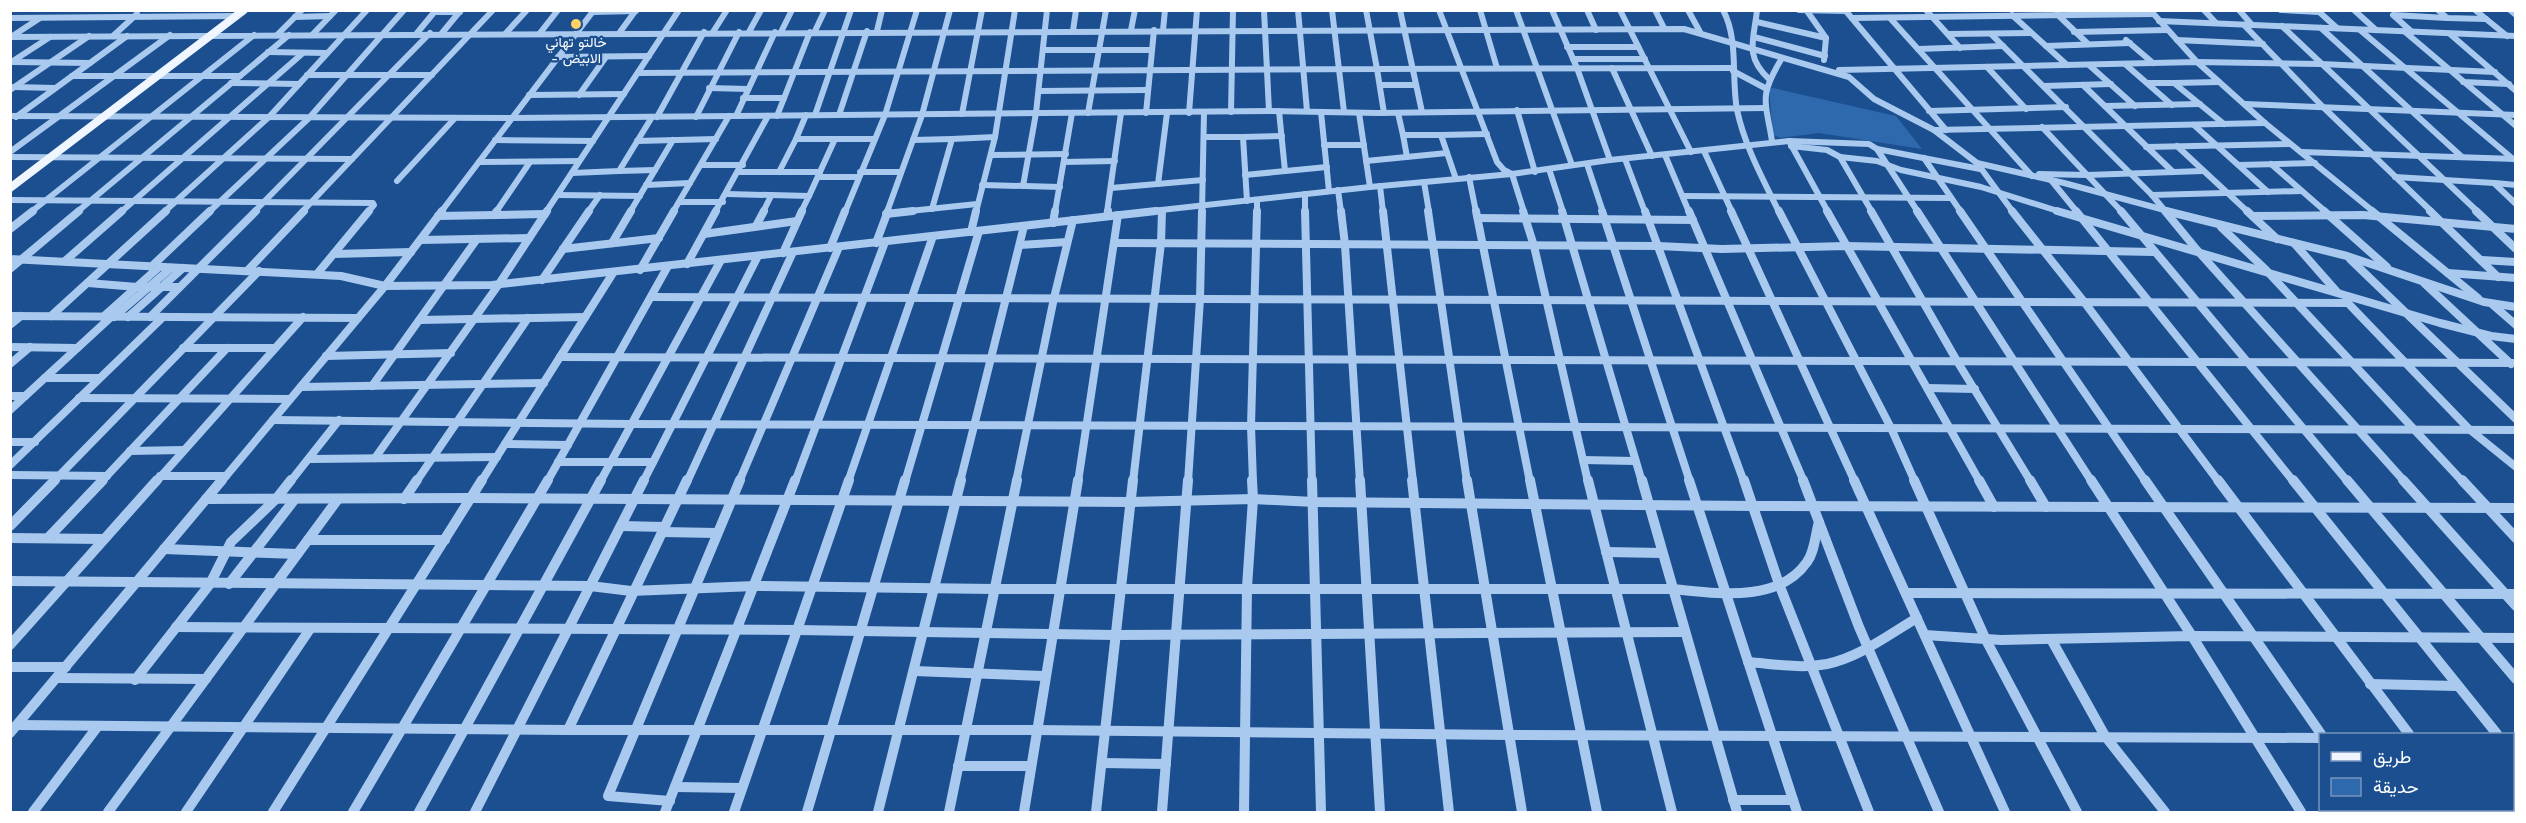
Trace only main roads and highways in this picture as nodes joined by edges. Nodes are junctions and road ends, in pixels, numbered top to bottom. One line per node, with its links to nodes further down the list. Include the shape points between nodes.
1 (244, 10): 2 (main road)
2 (10, 188)

